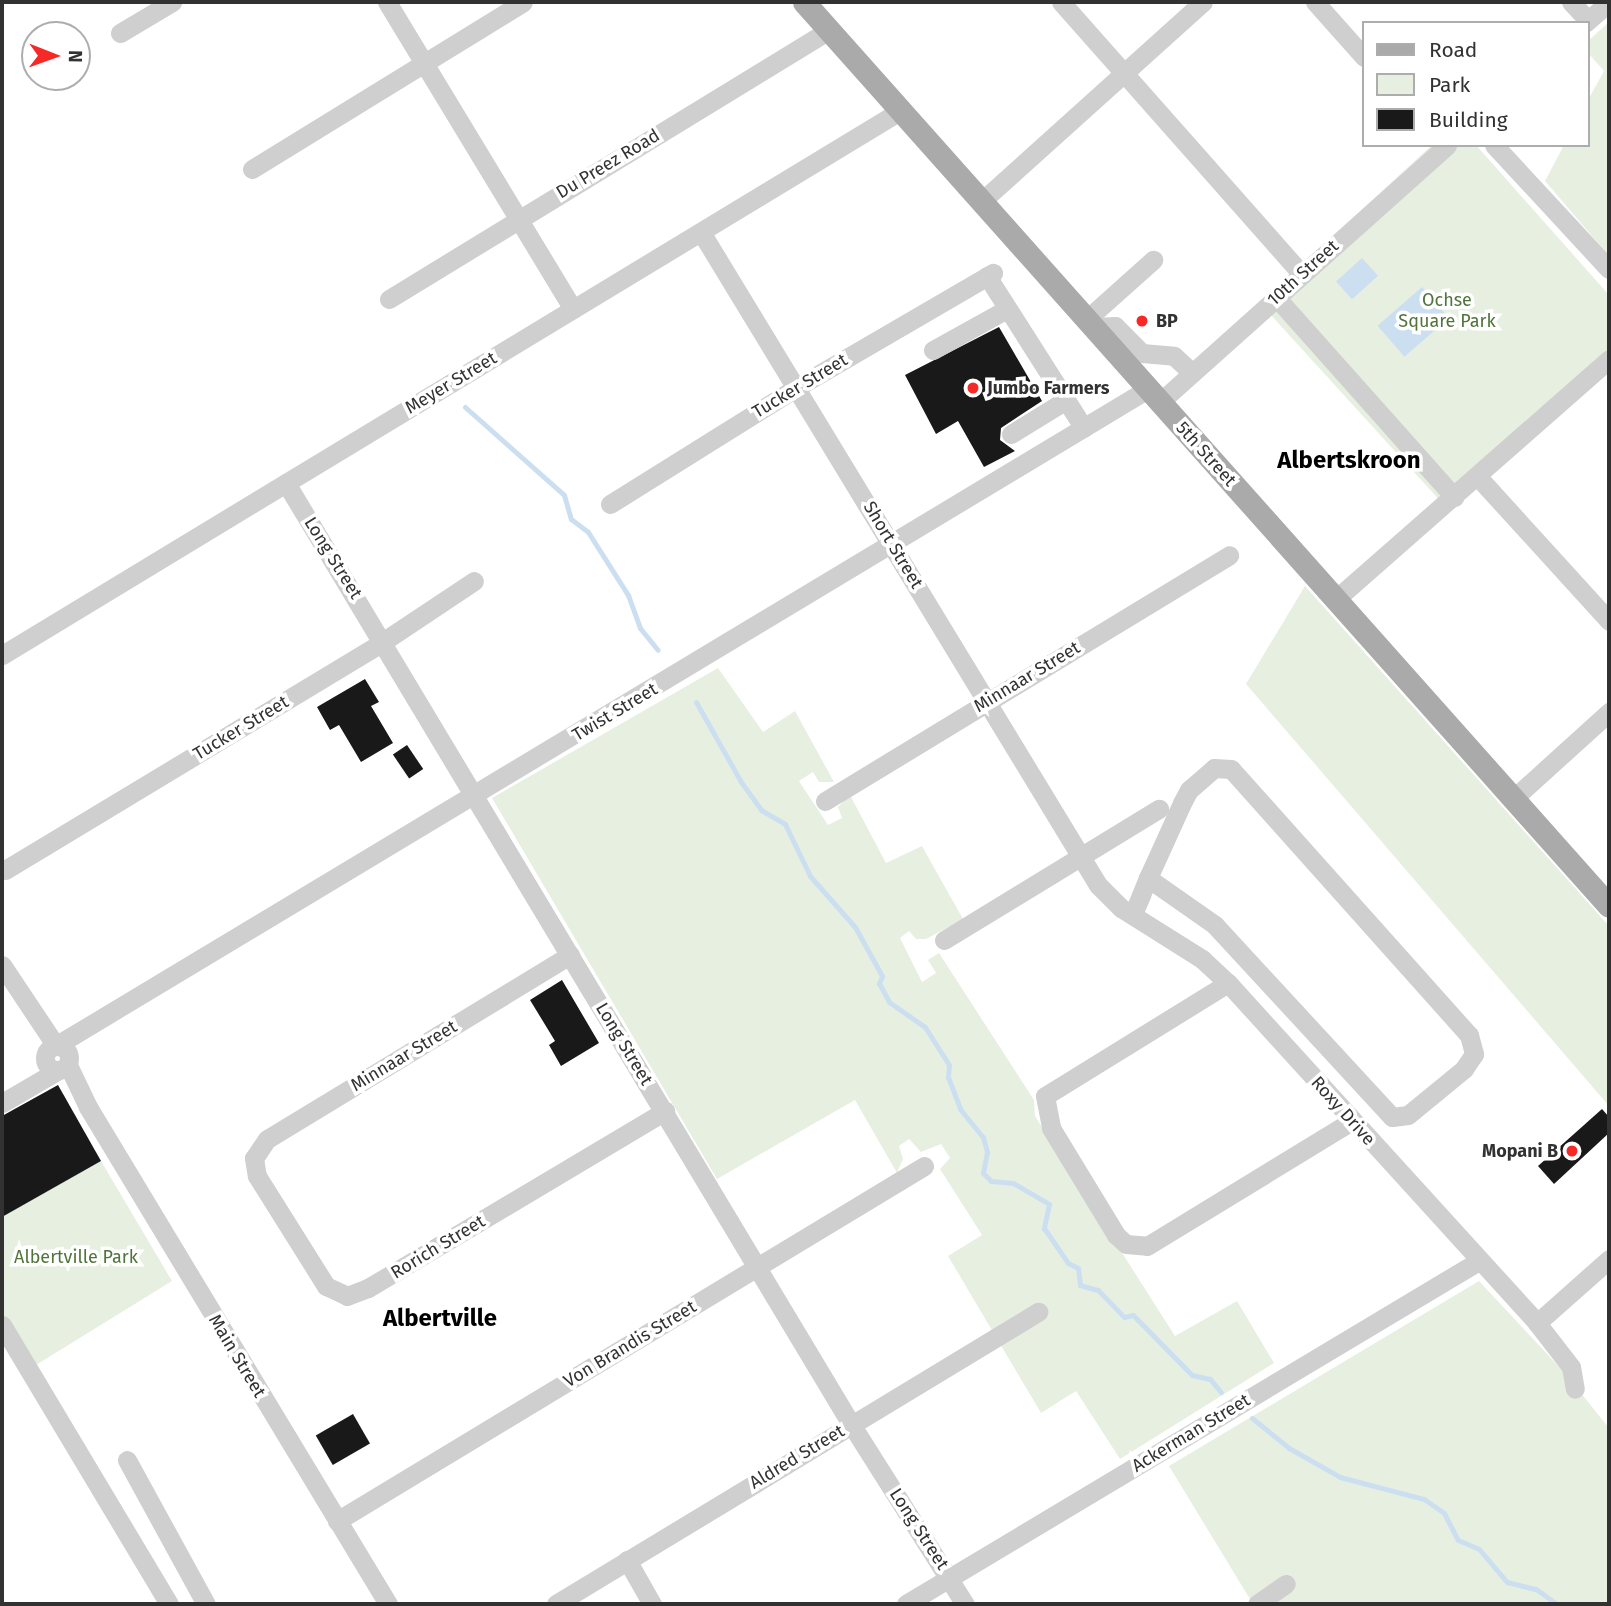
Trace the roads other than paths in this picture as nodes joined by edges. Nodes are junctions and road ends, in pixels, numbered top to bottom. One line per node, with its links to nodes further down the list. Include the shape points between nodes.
1 (172, 2): 13 (street)
2 (387, 2): 15 (street)
3 (523, 2): 15 (street)
4 (804, 2): 12 (main road, 5th Street)
5 (1061, 2): 16 (street)
6 (1203, 2): 16 (street)
7 (1315, 2): 14 (street)
8 (1571, 2): 10 (street)
9 (1609, 2): 11 (street)
10 (1585, 21)
11 (1587, 21)
12 (829, 30): 17 (main road, 5th Street); 22 (street, Du Preez Road)
13 (120, 33)
14 (1362, 55)
15 (424, 61): 20 (street); 22 (street)
16 (1123, 72): 21 (street); 26 (street)
17 (900, 111): 21 (main road, 5th Street); 23 (street, Meyer Street)
18 (1444, 147): 26 (street, 10th Street)
19 (1496, 147): 25 (street)
20 (252, 169)
21 (982, 200): 31 (main road, 5th Street)
22 (517, 219): 28 (street, Du Preez Road); 29 (street)
23 (701, 232): 29 (street, Meyer Street); 35 (street, Short Street)
24 (1153, 260): 31 (street)
25 (1609, 269)
26 (1302, 274): 27 (street, 10th Street)
27 (1276, 298): 34 (street, 10th Street); 42 (street)
28 (389, 299)
29 (573, 309): 41 (street, Meyer Street)
30 (1007, 309): 32 (street); 35 (street, Tucker Street, via 990,275); 37 (street)
31 (1090, 323): 34 (street, via 1115,326 1142,353 1174,356); 36 (main road, 5th Street)
32 (933, 350)
33 (1609, 359): 40 (street)
34 (1192, 373): 36 (street, 10th Street)
35 (797, 387): 43 (street, Tucker Street); 44 (street, Short Street)
36 (1154, 396): 38 (street, Twist Street); 47 (main road, 5th Street)
37 (1066, 400): 38 (street); 39 (street)
38 (1084, 428): 44 (street, Twist Street)
39 (1011, 434)
40 (1478, 478): 42 (street); 48 (street)
41 (286, 483): 49 (street, Long Street); 50 (street, Meyer Street)
42 (1454, 497): 47 (street)
43 (610, 505)
44 (891, 544): 51 (street, Short Street); 53 (street, Twist Street)
45 (1229, 555): 51 (street, Minnaar Street)
46 (474, 581): 49 (street, Tucker Street)
47 (1336, 599): 54 (main road, 5th Street)
48 (1609, 621)
49 (384, 641): 53 (street, Long Street); 58 (street, Tucker Street)
50 (2, 655)
51 (987, 701): 55 (street, Minnaar Street); 57 (street, Short Street)
52 (1609, 712): 54 (street)
53 (474, 798): 63 (street, Long Street); 66 (street, Twist Street, via 82,1034)
54 (1513, 799): 60 (main road, 5th Street)
55 (825, 801)
56 (1159, 809): 57 (street)
57 (1082, 860): 61 (street, Roxy Drive, via 1108,898); 62 (street)
58 (5, 870)
59 (1148, 878): 59 (street, via 1189,790 1214,768 1231,769 1469,1035 1475,1048 1471,1060 1408,1115 1400,1118 1385,1113 1215,925); 61 (street)
60 (1609, 906)
61 (1133, 914): 65 (street, Roxy Drive, via 1202,959)
62 (944, 940)
63 (570, 955): 68 (street, Long Street); 71 (street, Minnaar Street, via 267,1139 257,1149)
64 (2, 965): 66 (street, Main Street)
65 (1228, 982): 69 (street, Roxy Drive); 69 (street, via 1045,1096 1051,1128 1115,1234 1126,1244 1147,1246)
66 (58, 1059): 67 (street, Twist Street, via 35,1083); 81 (street, Main Street)
67 (2, 1103)
68 (665, 1111): 71 (street, Rorich Street, via 368,1288 347,1296 326,1286); 74 (street, Long Street)
69 (1352, 1121): 73 (street, Roxy Drive)
70 (923, 1166): 74 (street, Von Brandis Street)
71 (255, 1168)
72 (1609, 1259): 76 (street)
73 (1477, 1262): 76 (street, Roxy Drive); 83 (street, Ackerman Street)
74 (759, 1266): 79 (street, Long Street); 81 (street, Von Brandis Street)
75 (1038, 1312): 79 (street, Aldred Street)
76 (1537, 1323): 78 (street, Roxy Drive, via 1571,1367)
77 (2, 1325): 85 (street)
78 (1575, 1389)
79 (851, 1424): 82 (street, Aldred Street); 83 (street, Long Street)
80 (127, 1460): 86 (street)
81 (337, 1521): 87 (street, Main Street)
82 (627, 1560): 88 (street, Aldred Street); 89 (street)
83 (950, 1578): 90 (street, Ackerman Street); 91 (street, Long Street)
84 (1286, 1584): 92 (street)
85 (169, 1604)
86 (206, 1604)
87 (388, 1604)
88 (556, 1604)
89 (652, 1604)
90 (906, 1604)
91 (965, 1604)
92 (1257, 1604)

